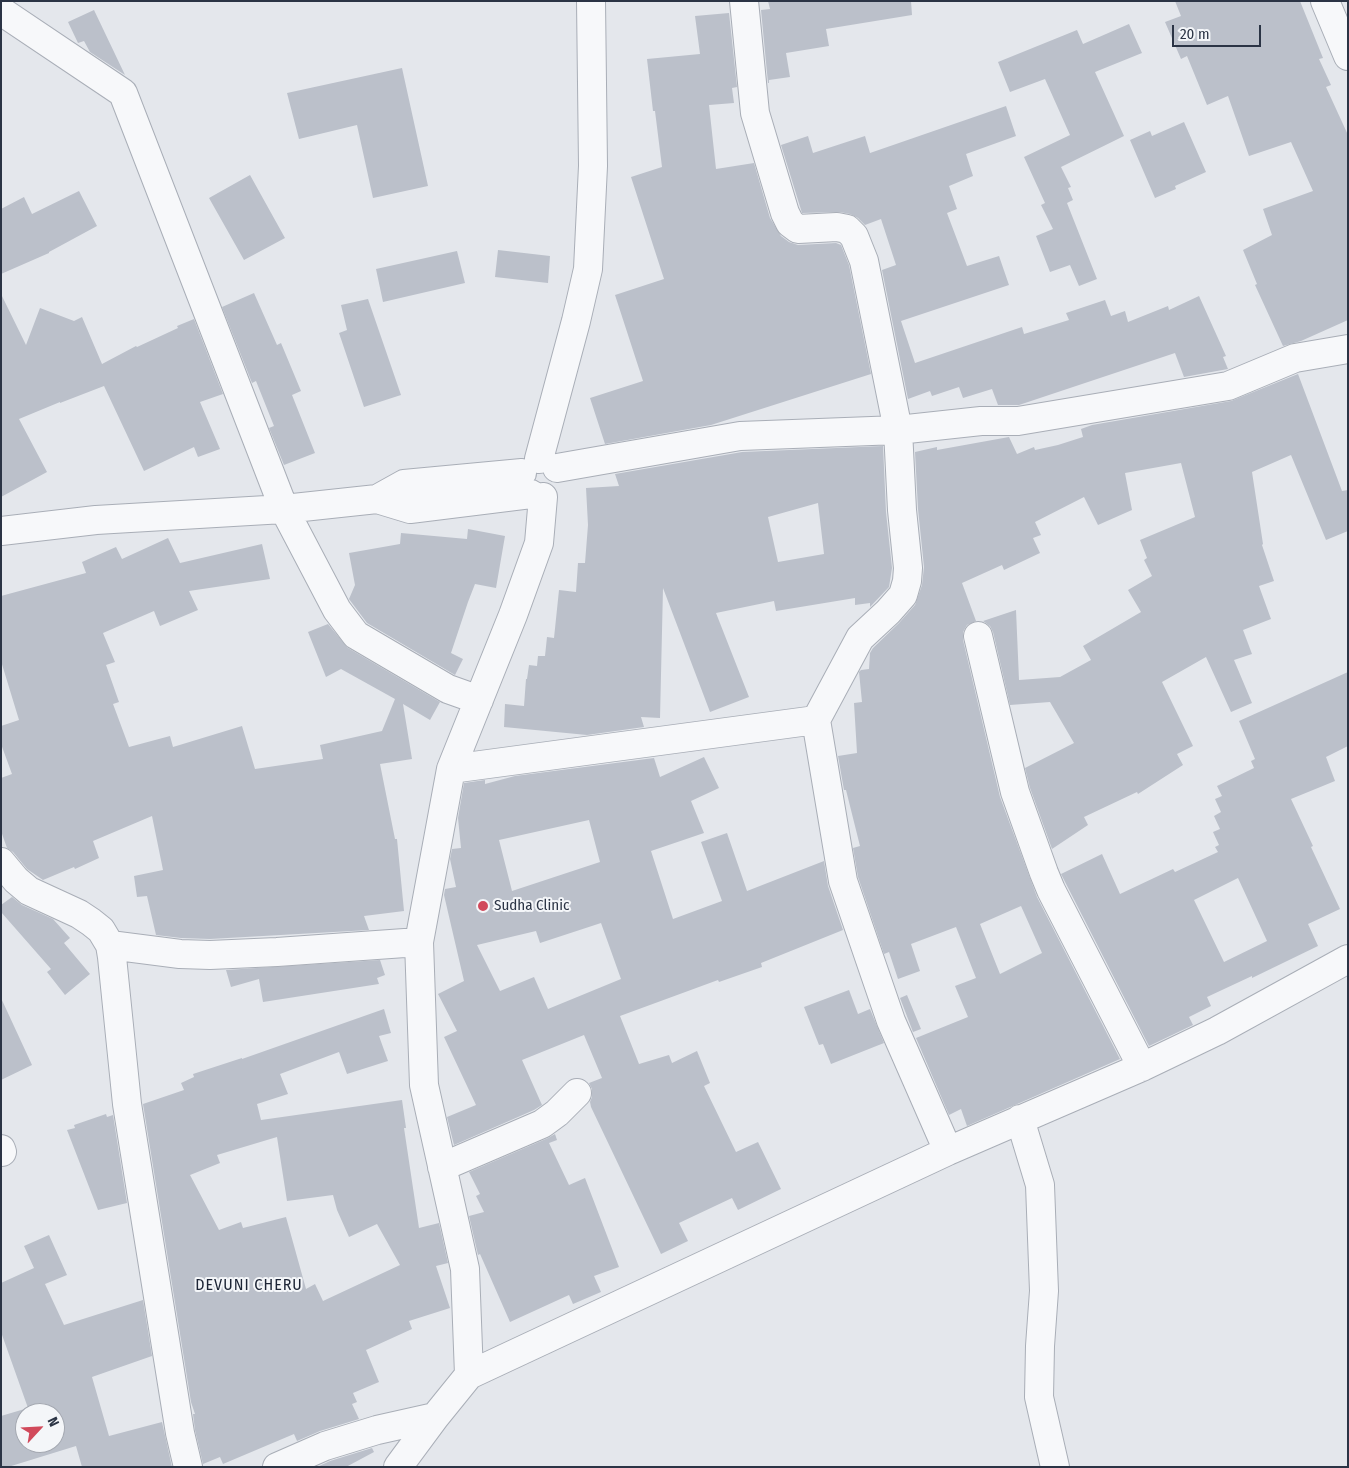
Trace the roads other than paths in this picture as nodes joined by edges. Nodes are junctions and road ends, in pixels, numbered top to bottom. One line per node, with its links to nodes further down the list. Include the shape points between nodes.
1 (591, 1): 8 (street, via 593,166 588,269)
2 (744, 1): 7 (street, via 755,113 785,213 798,229 836,227 847,229 854,236 864,261)
3 (1326, 1): 5 (street)
4 (1, 10): 9 (street, via 123,93)
5 (1348, 56)
6 (1348, 348): 7 (street, via 1295,358 1228,386 1018,421 982,421)
7 (898, 430): 8 (street, via 740,436); 13 (street, via 907,581 903,595 860,638)
8 (539, 478): 9 (street, via 410,508 377,499); 12 (street, via 539,543)
9 (284, 509): 10 (street, via 96,520); 12 (street, via 337,610 356,635 448,689)
10 (1, 531)
11 (978, 636): 19 (street, via 1015,792 1044,873)
12 (479, 700): 14 (street)
13 (816, 720): 14 (street); 22 (street, via 843,881 891,1021)
14 (451, 769): 16 (street)
15 (1, 862): 17 (street, via 16,880 30,890 91,922 101,930)
16 (419, 942): 17 (street, via 210,955); 23 (street, via 424,1085)
17 (110, 945): 26 (street, via 127,1104)
18 (1348, 959): 19 (street)
19 (1142, 1067): 21 (street)
20 (577, 1093): 23 (street, via 542,1124)
21 (1020, 1119): 22 (street); 29 (street, via 1040,1186 1044,1291 1039,1397)
22 (948, 1151): 24 (street)
23 (442, 1167): 24 (street, via 464,1269)
24 (469, 1375): 25 (street)
25 (435, 1417): 27 (street, via 325,1446); 28 (street)
26 (188, 1467)
27 (277, 1467)
28 (398, 1467)
29 (1055, 1467)

